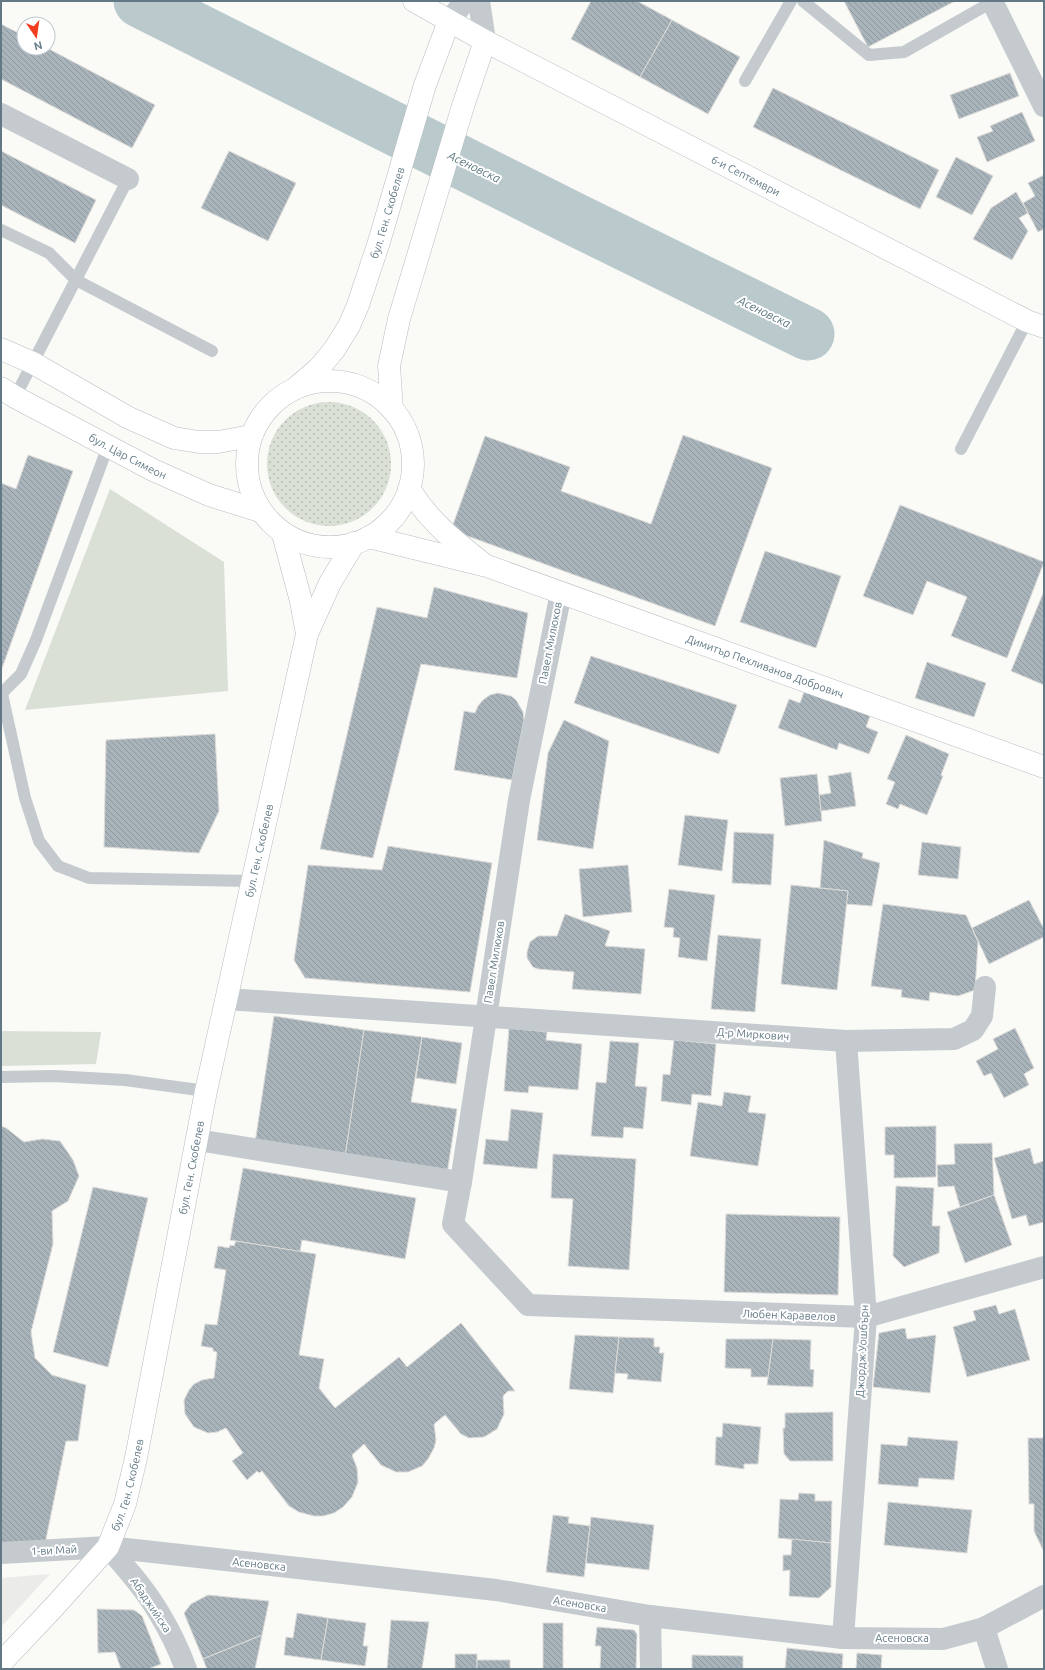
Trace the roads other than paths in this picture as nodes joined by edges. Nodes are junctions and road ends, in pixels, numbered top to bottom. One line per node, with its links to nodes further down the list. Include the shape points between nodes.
1 (414, 1): 7 (main road, 6-и Септември)
2 (465, 1): 7 (street)
3 (479, 1): 8 (street)
4 (791, 1): 9 (lane)
5 (803, 1): 6 (lane, via 869,55 904,52)
6 (992, 1): 10 (street)
7 (449, 21): 8 (main road, 6-и Септември); 19 (main road, бул. Ген. Скобелев, via 426,85 358,305 334,350 319,368)
8 (485, 41): 15 (main road, 6-и Септември); 21 (main road, via 393,340 389,366)
9 (745, 81)
10 (1044, 106)
11 (1, 114): 12 (street)
12 (128, 179): 14 (lane)
13 (1, 230): 14 (lane, via 49,254)
14 (76, 280): 17 (lane); 18 (lane)
15 (1035, 324): 24 (lane)
16 (1, 349): 18 (main road)
17 (212, 351)
18 (34, 362): 20 (lane); 22 (main road, via 129,418 174,438 218,442)
19 (296, 388): 21 (main road, via 316,382 358,386 376,395); 22 (main road, via 268,407)
20 (8, 393): 23 (main road, бул. Цар Симеон)
21 (392, 409): 25 (main road, via 409,438 412,472)
22 (251, 436): 26 (main road, via 246,462 250,488)
23 (108, 446): 26 (main road, бул. Цар Симеон, via 209,495); 32 (lane, via 36,640 21,674)
24 (960, 449)
25 (409, 488): 28 (main road, via 403,504 394,517 382,528); 29 (main road, Димитър Пехливанов Добрович, via 421,508 442,531)
26 (260, 511): 27 (main road)
27 (283, 534): 28 (main road, via 317,546 339,547); 31 (main road, бул. Ген. Скобелев)
28 (361, 540): 29 (main road, Димитър Пехливанов Добрович); 31 (main road, бул. Ген. Скобелев, via 330,583)
29 (487, 566): 30 (main road, Димитър Пехливанов Добрович)
30 (561, 593): 33 (main road, Димитър Пехливанов Добрович); 37 (street, Павел Милюков, via 519,800)
31 (307, 634): 34 (main road, бул. Ген. Скобелев)
32 (1, 694): 34 (lane, via 25,798 39,841 58,866 89,878)
33 (1044, 767)
34 (251, 881): 36 (main road, бул. Ген. Скобелев)
35 (985, 988): 38 (street, Д-р Миркович, via 982,1016 979,1021 973,1030 954,1039)
36 (226, 999): 37 (street, Д-р Миркович); 40 (main road, бул. Ген. Скобелев)
37 (486, 1016): 38 (street, Д-р Миркович); 42 (street, Павел Милюков)
38 (846, 1041): 45 (street, Джордж Уошбърн)
39 (1, 1077): 40 (lane, via 53,1076 125,1080)
40 (206, 1091): 41 (main road, бул. Ген. Скобелев)
41 (197, 1140): 42 (street); 46 (main road, бул. Ген. Скобелев, via 136,1458 125,1504)
42 (461, 1182): 44 (street, Павел Милюков, via 453,1224)
43 (1044, 1267): 45 (street, Любен Каравелов)
44 (528, 1305): 45 (street, Любен Каравелов)
45 (866, 1317): 51 (street, Джордж Уошбърн)
46 (108, 1547): 47 (street, 1-ви Май); 49 (street, Асеновска, via 496,1590); 52 (main road, бул. Ген. Скобелев); 53 (street, Абаджийска, via 159,1612 176,1643)
47 (1, 1553)
48 (1044, 1596): 50 (street, Асеновска)
49 (650, 1616): 51 (street, Асеновска); 54 (street)
50 (984, 1628): 51 (street, Асеновска, via 943,1639); 55 (street)
51 (843, 1638)
52 (1, 1662)
53 (186, 1669)
54 (651, 1669)
55 (997, 1669)

